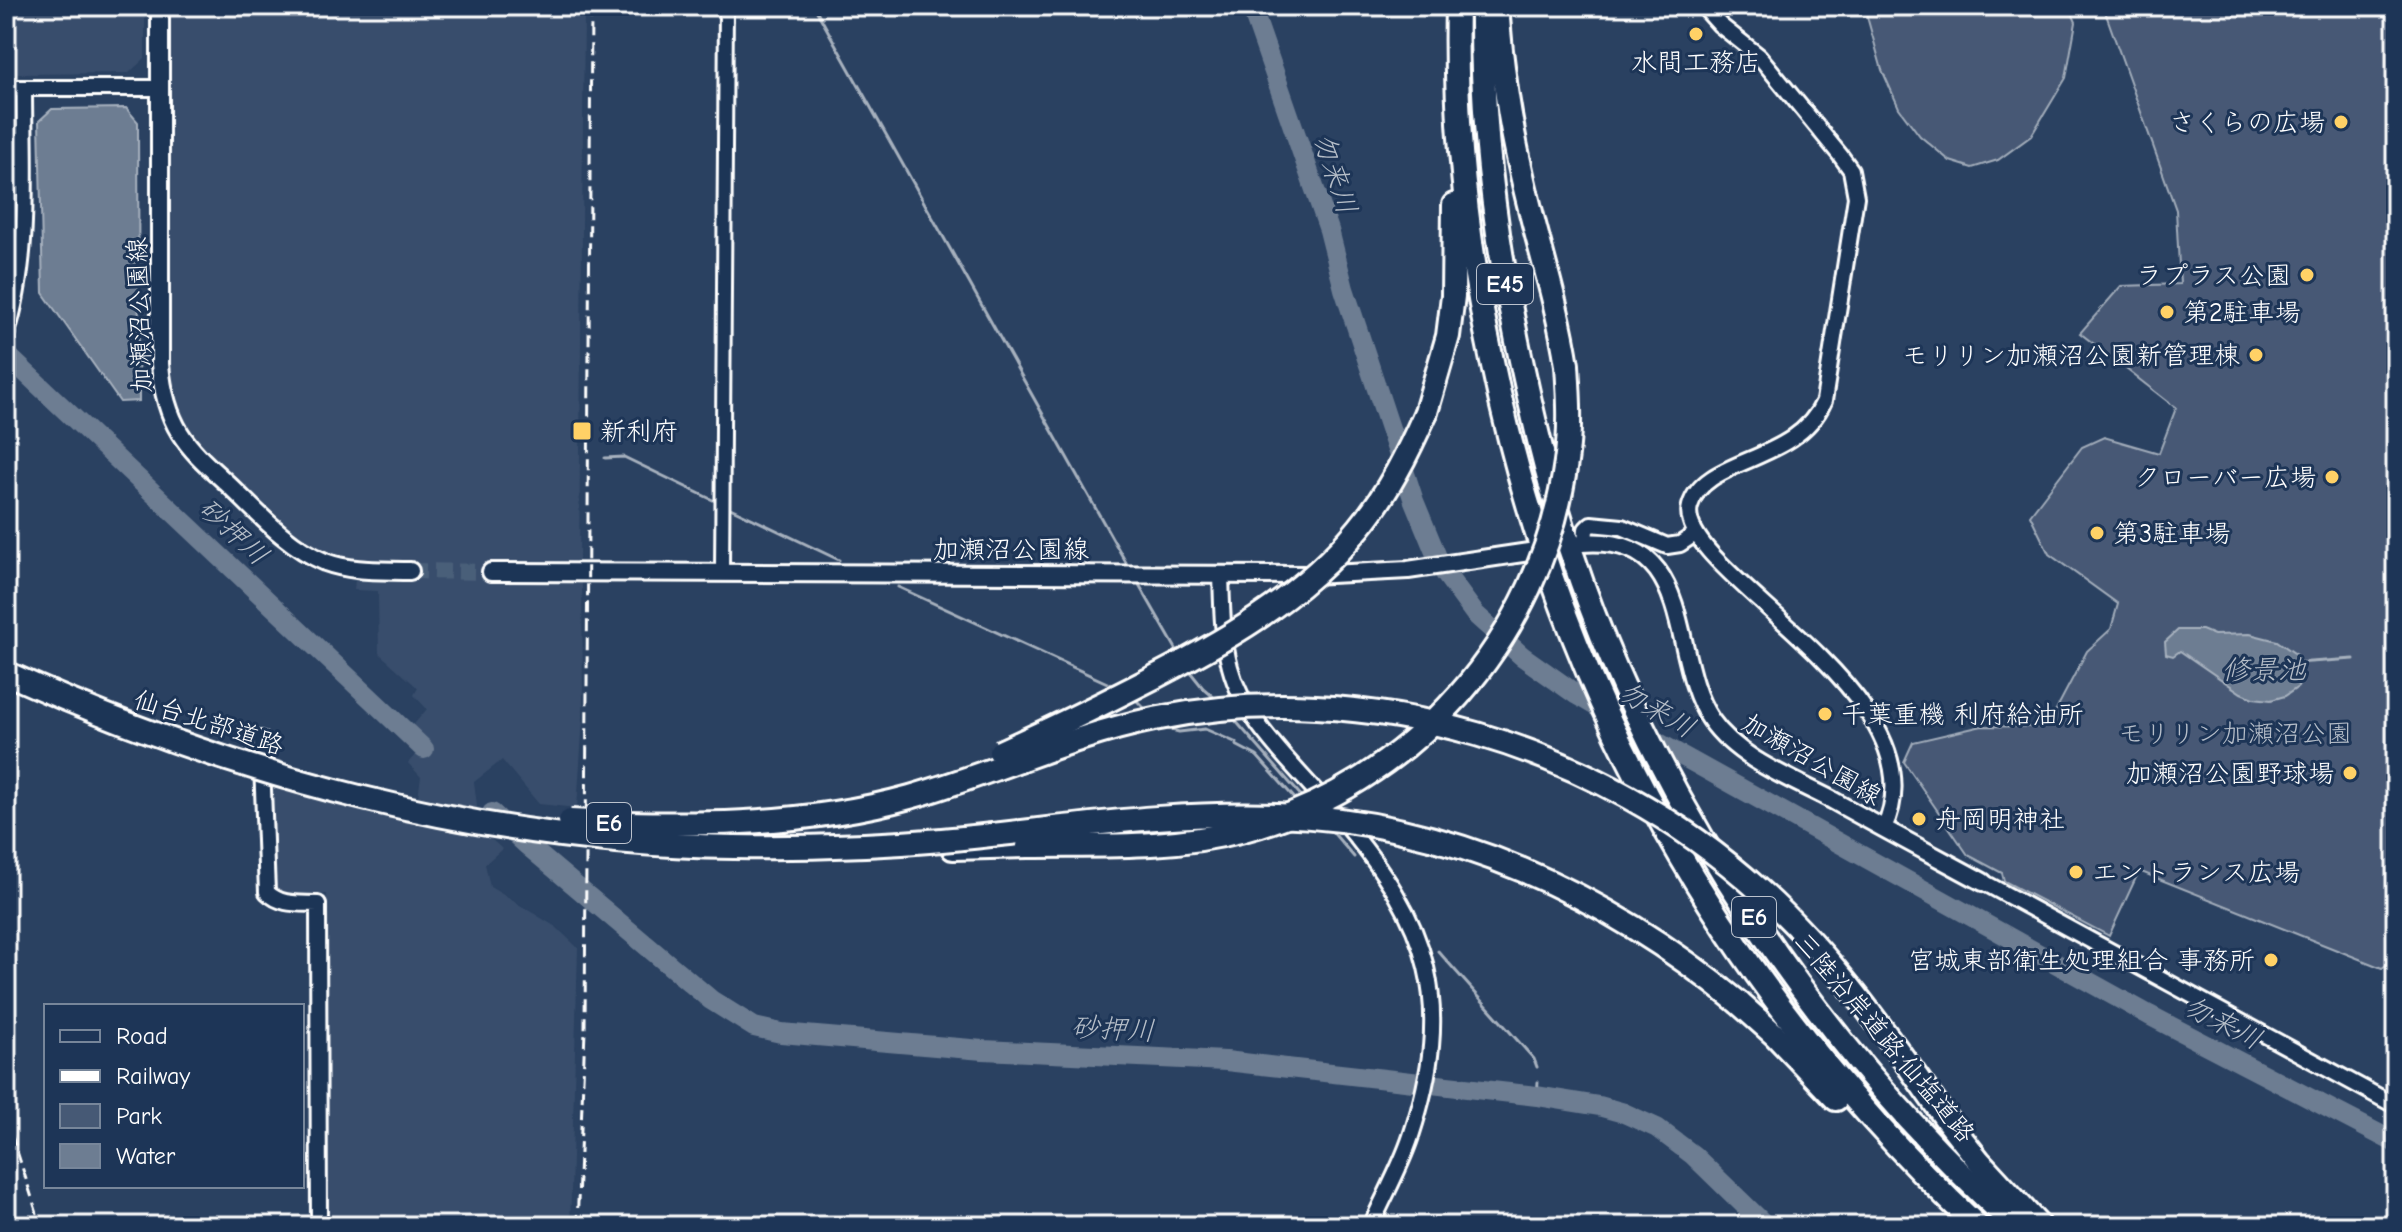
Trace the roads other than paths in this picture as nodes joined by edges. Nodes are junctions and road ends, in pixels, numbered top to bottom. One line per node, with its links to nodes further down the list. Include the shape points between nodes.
1 (160, 6): 10 (main road, 加瀬沼公園線)
2 (726, 6): 17 (street)
3 (1457, 6): 7 (highway, E45)
4 (1482, 6): 13 (highway, 三陸沿岸道路;仙塩道路 / E45, via 1485,119 1497,236 1550,486)
5 (1497, 6): 25 (highway, bridge, via 1514,142 1555,295 1567,365 1569,430 1562,489 1526,596 1497,647 1443,714 1403,750 1329,798 1228,833 1174,842 766,851)
6 (1703, 6): 12 (street, via 1759,56 1840,155 1851,170 1856,197 1818,416 1791,440 1702,484 1689,510)
7 (1457, 73): 19 (highway, E45, via 1477,291 1525,500); 23 (highway, bridge, via 1448,336 1426,412 1407,454 1359,528 1329,561 1262,616 1168,670 1030,739 914,787)
8 (6, 88): 9 (street)
9 (24, 88): 10 (street); 11 (street, via 24,224)
10 (159, 88): 15 (main road, 加瀬沼公園線, via 160,364 174,422 196,454 304,551 353,570)
11 (7, 332)
12 (1695, 534): 13 (street, via 1667,546 1622,527 1591,524); 24 (street, via 1830,666 1869,718 1893,764 1895,787)
13 (1579, 547): 24 (main road, 加瀬沼公園線, via 1603,543 1627,549 1660,575 1679,614 1698,698 1726,737 1764,764); 32 (highway, 三陸沿岸道路;仙塩道路 / E6, bridge, via 1611,657 1664,768 1766,936 1880,1085)
14 (1529, 552): 18 (main road, 加瀬沼公園線, via 1421,568)
15 (410, 571)
16 (491, 572): 17 (main road, 加瀬沼公園線)
17 (722, 572): 18 (main road, 加瀬沼公園線)
18 (1221, 574): 29 (street, via 1223,625 1240,694 1399,897 1428,975 1433,1017 1430,1066 1412,1133)
19 (1551, 581): 31 (highway, E6, bridge, via 1637,780 1728,935 1834,1076)
20 (6, 673): 22 (highway, 仙台北部道路 / E6, bridge, via 195,749)
21 (261, 739): 28 (street, via 267,892 286,903 318,904)
22 (401, 805): 23 (highway, 仙台北部道路 / E6, bridge, via 486,817 603,823 717,823); 25 (highway, 仙台北部道路 / E6, bridge, via 532,831)
23 (818, 814): 33 (highway, bridge, via 909,797 1106,730 1250,706 1351,709 1510,744 1617,790 1665,818 1761,892 1846,981 1979,1161)
24 (1884, 828): 26 (main road, 加瀬沼公園線)
25 (731, 847): 30 (highway, bridge, via 880,845 1236,814 1326,818 1472,850 1570,890 1702,972 1775,1035)
26 (1983, 882): 27 (street)
27 (2396, 1106)
28 (319, 1226)
29 (1371, 1226)
30 (1965, 1226)
31 (1977, 1226)
32 (2016, 1226)
33 (2039, 1226)

